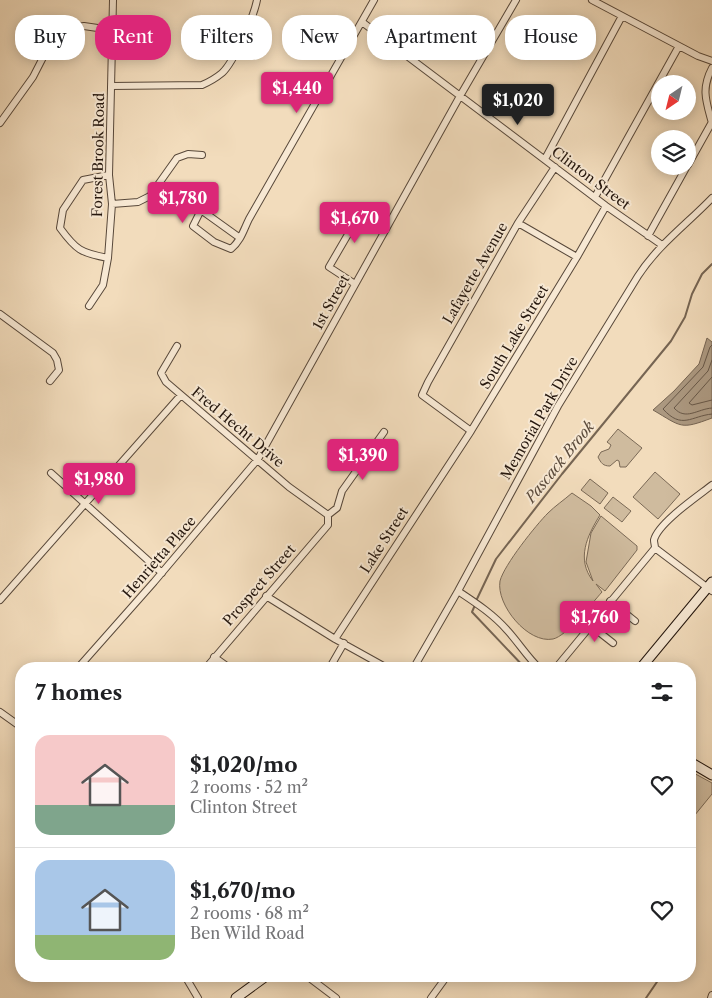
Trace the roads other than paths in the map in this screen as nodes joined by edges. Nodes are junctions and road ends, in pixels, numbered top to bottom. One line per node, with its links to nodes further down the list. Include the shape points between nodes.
1 (113, 0): 6 (street, Forest Brook Road)
2 (257, 0): 14 (street, via 233,59 211,82 202,86)
3 (374, 0): 8 (street)
4 (516, 0): 15 (street, 1st Street)
5 (592, 0): 7 (street)
6 (112, 15)
7 (622, 16): 10 (street); 20 (street)
8 (362, 22): 15 (street, Clinton Street); 31 (street)
9 (95, 28): 16 (street, via 66,29 53,38 33,77)
10 (679, 46): 12 (street); 24 (street)
11 (111, 60): 14 (street, Forest Brook Road)
12 (712, 61)
13 (712, 68): 17 (street, via 705,94)
14 (111, 86): 23 (street, Forest Brook Road)
15 (460, 96): 20 (street, Clinton Street); 29 (street, 1st Street)
16 (0, 123)
17 (712, 123): 18 (street)
18 (696, 151)
19 (202, 155): 26 (street, via 188,154 177,158 150,196 138,202)
20 (545, 159): 21 (street, Clinton Street)
21 (555, 167): 24 (street, Clinton Street); 28 (street, Lafayette Avenue)
22 (682, 175): 30 (street)
23 (109, 176): 26 (street, Forest Brook Road); 34 (street, via 83,180 63,210 60,228 85,254)
24 (595, 197): 27 (street, Clinton Street)
25 (712, 198): 32 (street, Memorial Park Drive)
26 (112, 204): 34 (street, Forest Brook Road)
27 (606, 206): 30 (street, Clinton Street); 33 (street)
28 (518, 223): 33 (street); 41 (street, Lafayette Avenue, via 422,395)
29 (388, 224): 35 (street, 1st Street); 35 (street, via 370,212 361,212 329,267)
30 (648, 236): 32 (street, Clinton Street)
31 (240, 238): 31 (street, via 201,210 193,226 214,242 231,249)
32 (662, 246): 51 (street, Memorial Park Drive, via 649,258 558,406)
33 (577, 257): 41 (street, South Lake Street)
34 (108, 258): 36 (street, Forest Brook Road, via 103,285)
35 (355, 284): 43 (street, 1st Street)
36 (90, 306)
37 (0, 314): 39 (street, via 53,352 59,370)
38 (178, 346): 40 (street, Fred Hecht Drive, via 162,373 166,382)
39 (50, 381)
40 (181, 395): 43 (street, Fred Hecht Drive); 46 (street)
41 (471, 431): 57 (street, Lake Street)
42 (384, 432): 47 (street, Prospect Street, via 342,492 338,508)
43 (258, 459): 47 (street, Fred Hecht Drive); 49 (street, Henrietta Place)
44 (50, 473): 46 (street)
45 (712, 485): 48 (street, via 664,524 654,539)
46 (85, 504): 49 (street); 53 (street)
47 (328, 515): 52 (street, Prospect Street, via 328,525)
48 (655, 548): 50 (street); 54 (street)
49 (162, 573): 61 (street, Henrietta Place)
50 (710, 587): 69 (main road)
51 (458, 591): 66 (street, Memorial Park Drive); 67 (street, via 481,606 509,632)
52 (266, 596): 57 (street); 60 (street, Prospect Street)
53 (0, 600)
54 (610, 600): 55 (street); 56 (street)
55 (635, 621)
56 (590, 625): 59 (street); 68 (street)
57 (335, 639): 58 (street)
58 (344, 643): 64 (street); 65 (street)
59 (613, 643)
60 (214, 657): 62 (street, Prospect Street); 63 (street)
61 (83, 662)
62 (210, 662)
63 (221, 662)
64 (333, 662)
65 (377, 662)
66 (417, 662)
67 (533, 662)
68 (561, 662)
69 (646, 662)
70 (0, 712): 71 (street)
71 (15, 722)
72 (696, 766): 73 (main road)
73 (712, 775)
74 (189, 982): 78 (street)
75 (258, 982): 79 (main road)
76 (315, 982): 80 (street)
77 (443, 982): 81 (street)
78 (198, 998)
79 (236, 998)
80 (336, 998)
81 (431, 998)

